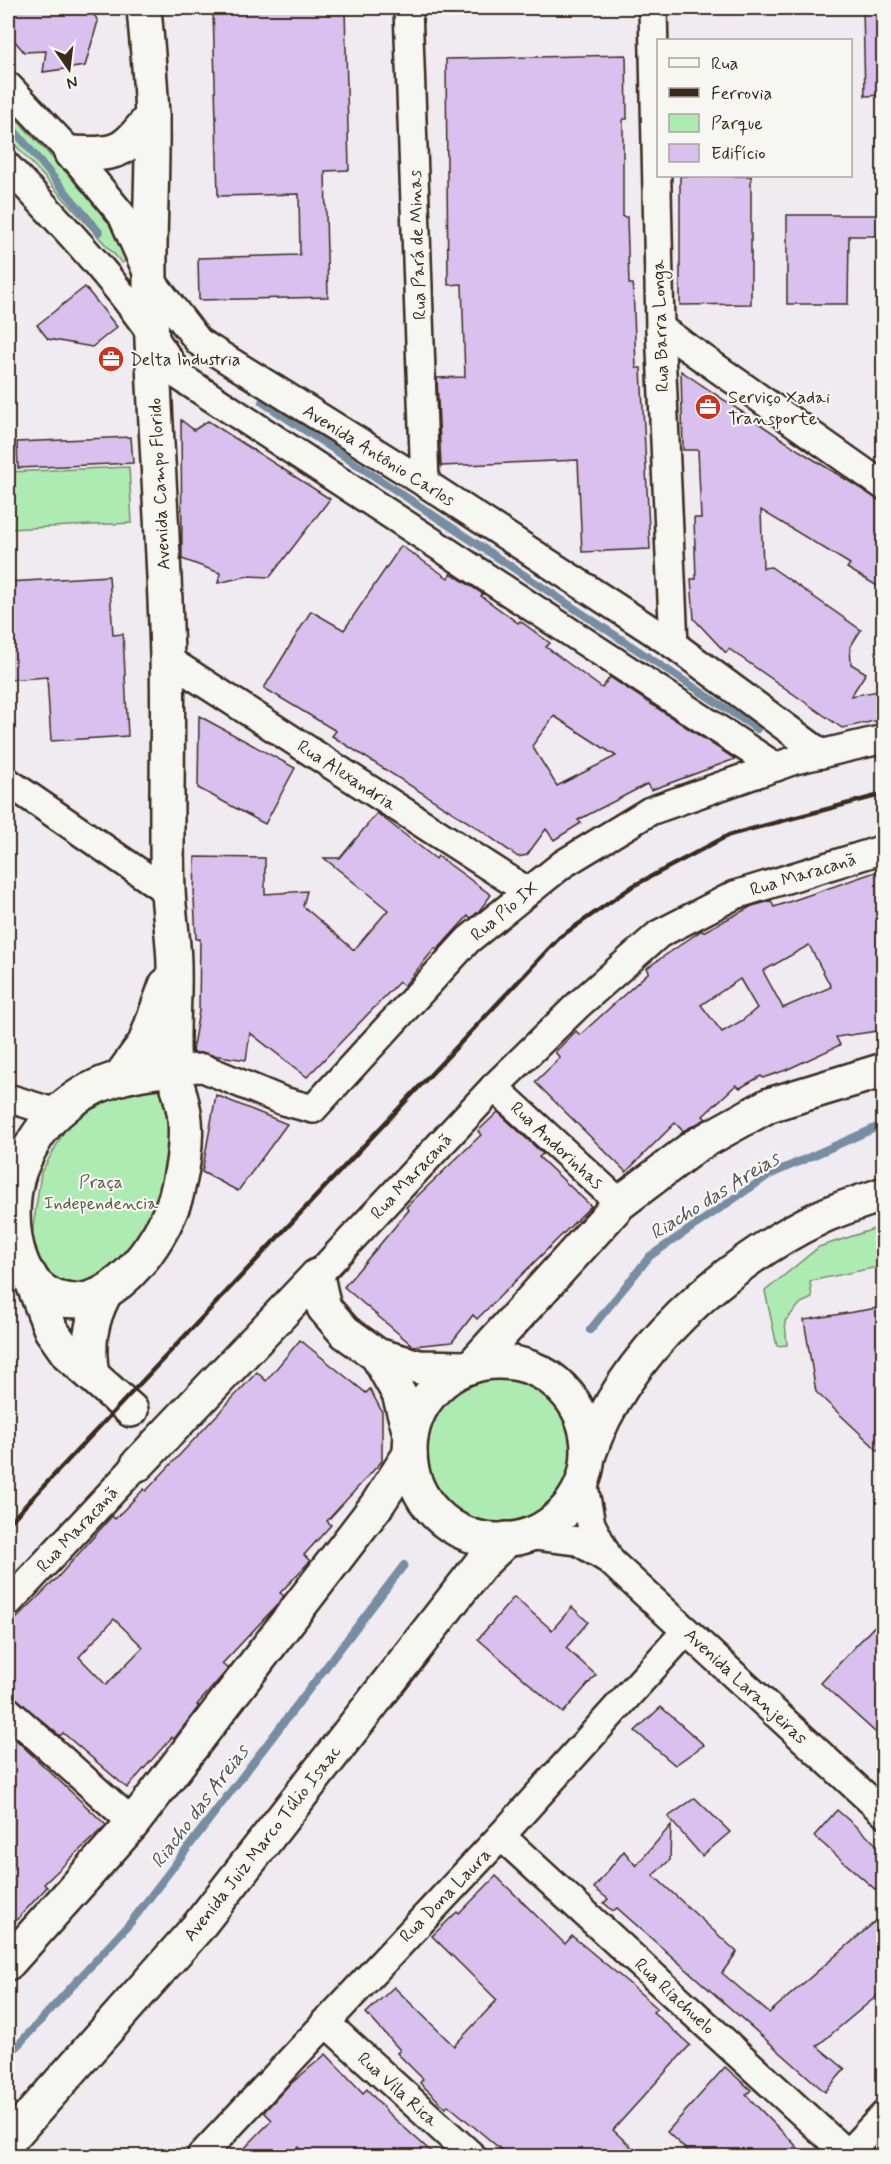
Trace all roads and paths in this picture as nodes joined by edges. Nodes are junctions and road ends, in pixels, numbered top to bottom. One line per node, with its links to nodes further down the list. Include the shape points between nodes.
1 (144, 8): 5 (main road, Avenida Campo Florido)
2 (408, 8): 11 (street, Rua Pará de Minas)
3 (653, 8): 9 (street, Rua Barra Longa)
4 (8, 86): 6 (street, Avenida Antônio Carlos)
5 (152, 116): 6 (main road, via 129,144 113,153); 8 (main road, Avenida Campo Florido)
6 (71, 153): 8 (street, Avenida Antônio Carlos, via 122,215)
7 (8, 167): 10 (street, via 70,232)
8 (150, 279): 10 (main road, Avenida Campo Florido); 11 (street, Avenida Antônio Carlos, via 199,342)
9 (660, 328): 12 (street); 13 (street, Rua Barra Longa)
10 (152, 332): 14 (main road, Avenida Campo Florido); 17 (street, via 179,376)
11 (425, 483): 13 (street, Avenida Antônio Carlos)
12 (884, 486)
13 (674, 645): 16 (street, Avenida Antônio Carlos)
14 (167, 659): 20 (street, Rua Alexandria); 21 (main road, Avenida Campo Florido)
15 (884, 740): 16 (street, Rua Pio IX)
16 (822, 754): 17 (street, Rua Pio IX)
17 (776, 767): 20 (street, Rua Pio IX, via 650,811 563,864)
18 (8, 782): 21 (street)
19 (884, 849): 26 (street, Rua Maracanã, via 735,895 659,934 578,1005)
20 (527, 891): 23 (street, Rua Pio IX, via 468,940 313,1109 203,1068)
21 (168, 892): 22 (main road, Avenida Campo Florido)
22 (174, 961): 23 (main road, Avenida Campo Florido); 25 (main road, via 145,1043)
23 (174, 1069): 25 (main road); 34 (main road, via 185,1118 176,1197 153,1245)
24 (884, 1070): 31 (main road, via 769,1105 695,1146)
25 (121, 1076): 28 (main road, via 86,1091)
26 (495, 1087): 31 (street, Rua Andorinhas); 33 (street, Rua Maracanã)
27 (8, 1098): 28 (street)
28 (56, 1113): 29 (main road)
29 (12, 1183): 32 (main road, via 15,1236)
30 (884, 1194): 44 (main road, via 819,1217 739,1264 691,1306 629,1375 600,1422)
31 (620, 1203): 38 (main road)
32 (29, 1275): 34 (main road, via 47,1294 74,1302); 39 (main road, via 51,1330 68,1354)
33 (317, 1276): 35 (main road, Rua Maracanã); 36 (main road, via 324,1308)
34 (104, 1295): 39 (main road, via 89,1336)
35 (268, 1325): 36 (main road, via 314,1323); 40 (main road, Rua Maracanã)
36 (345, 1332): 37 (main road)
37 (378, 1355): 38 (main road, via 419,1367); 42 (main road, via 399,1394)
38 (469, 1367): 42 (main road, via 444,1380 426,1399); 44 (main road, via 500,1361 528,1366 554,1380 573,1400 585,1426)
39 (92, 1375): 41 (main road)
40 (193, 1404): 41 (main road, via 155,1411); 43 (main road, Rua Maracanã)
41 (132, 1410): 43 (main road)
42 (410, 1445): 45 (main road, via 415,1481 429,1506 449,1524 475,1536); 51 (main road, via 377,1505)
43 (138, 1464): 47 (street, Rua Maracanã)
44 (586, 1468): 45 (main road, via 570,1505 551,1523); 46 (street, Avenida Laranjeiras, via 591,1524)
45 (517, 1537): 46 (street, Avenida Laranjeiras, via 578,1540); 56 (main road, Avenida Juiz Marco Túlio Isaac, via 480,1565 197,1928)
46 (609, 1560): 48 (street, Avenida Laranjeiras)
47 (8, 1604)
48 (686, 1631): 50 (street, Avenida Laranjeiras); 52 (street, Rua Dona Laura)
49 (8, 1711): 51 (street)
50 (884, 1813)
51 (133, 1823): 53 (main road)
52 (501, 1836): 54 (street, Rua Dona Laura); 57 (street, Rua Riachuelo)
53 (8, 1963)
54 (325, 2022): 58 (street, Rua Dona Laura); 59 (street, Rua Vila Rica)
55 (884, 2115): 57 (street)
56 (8, 2141)
57 (847, 2156)
58 (201, 2157)
59 (472, 2157)

